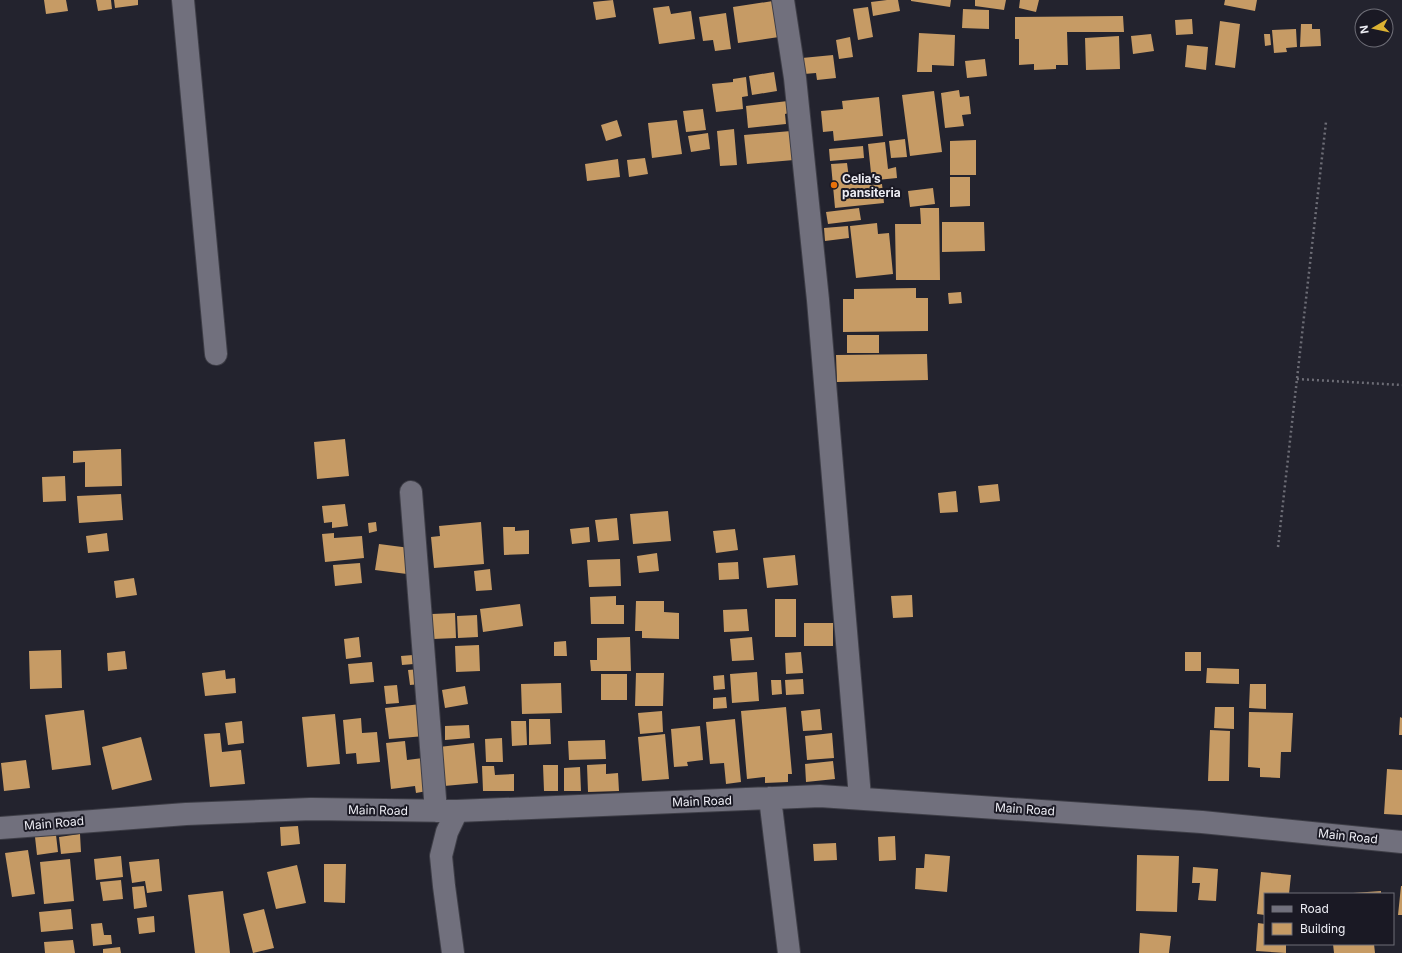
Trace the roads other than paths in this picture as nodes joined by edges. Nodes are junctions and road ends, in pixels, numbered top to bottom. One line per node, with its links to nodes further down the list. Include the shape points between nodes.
1 (183, 0): 3 (street)
2 (783, 0): 5 (street, via 795,78 818,300)
3 (216, 354)
4 (411, 492): 7 (street)
5 (860, 797): 6 (street, Main Road); 9 (street, Main Road, via 1202,822)
6 (770, 798): 7 (street, Main Road); 11 (street)
7 (447, 811): 8 (street, Main Road, via 295,810 186,814); 10 (street, via 447,832 442,856)
8 (0, 828)
9 (1402, 842)
10 (453, 953)
11 (789, 953)

